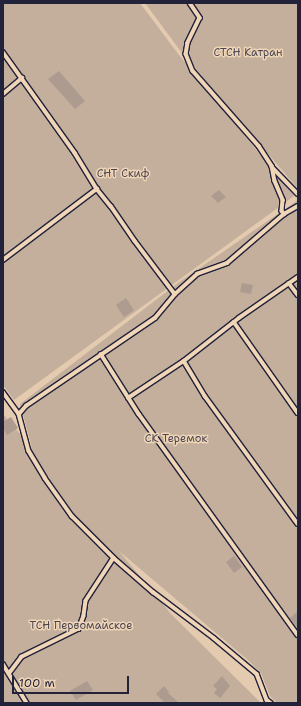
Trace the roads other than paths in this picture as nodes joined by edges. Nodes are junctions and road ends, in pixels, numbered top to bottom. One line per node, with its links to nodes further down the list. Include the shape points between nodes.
1 (190, 3): 5 (lane, via 200,18 188,43 186,54 193,70 259,146)
2 (3, 52): 3 (lane)
3 (22, 78): 4 (lane); 6 (lane, via 75,152)
4 (3, 94)
5 (272, 166): 7 (lane); 9 (lane, via 283,200)
6 (97, 190): 10 (lane); 13 (lane)
7 (298, 194)
8 (298, 206): 9 (lane)
9 (284, 214): 13 (lane, via 227,263 197,274)
10 (3, 260)
11 (298, 277): 12 (lane)
12 (290, 283): 14 (lane); 15 (lane)
13 (175, 294): 16 (lane, via 155,318)
14 (298, 296)
15 (234, 322): 17 (lane); 20 (lane)
16 (101, 354): 19 (lane); 21 (lane, via 26,406)
17 (184, 361): 19 (lane); 22 (lane, via 205,396)
18 (3, 392): 21 (lane)
19 (128, 398): 24 (lane, via 205,509)
20 (298, 413)
21 (19, 414): 23 (lane, via 29,451 45,478 72,516)
22 (298, 524)
23 (114, 558): 26 (lane, via 86,601 79,629 22,657); 28 (lane, via 257,674 267,700)
24 (298, 635)
25 (3, 664): 26 (lane)
26 (9, 674): 27 (lane)
27 (27, 703)
28 (271, 703)

